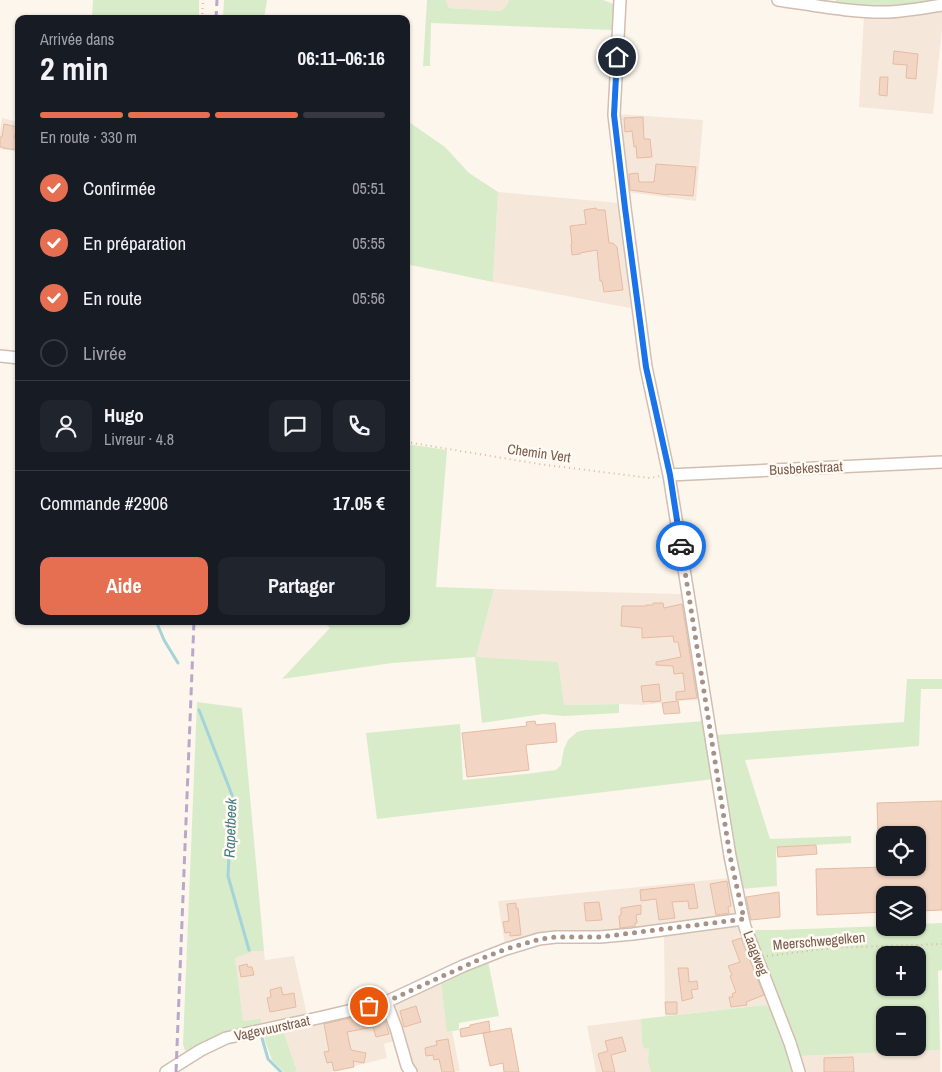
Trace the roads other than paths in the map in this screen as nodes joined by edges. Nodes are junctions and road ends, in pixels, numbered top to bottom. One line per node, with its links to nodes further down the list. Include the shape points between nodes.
1 (620, 0): 7 (street, Laagweg, via 614,115 646,367)
2 (778, 0): 3 (street, via 888,12)
3 (942, 5)
4 (0, 356): 5 (street)
5 (15, 358)
6 (942, 462): 7 (street, Busbekestraat)
7 (670, 475): 8 (street, Laagweg, via 730,856)
8 (744, 919): 9 (street, Vagevuurstraat, via 608,936 540,939 463,966); 14 (street, Laagweg)
9 (386, 1002): 10 (street, Vagevuurstraat, via 226,1038); 13 (street)
10 (186, 1059): 11 (street, Vagevuurstraat); 12 (street)
11 (166, 1072)
12 (185, 1072)
13 (411, 1072)
14 (799, 1072)

